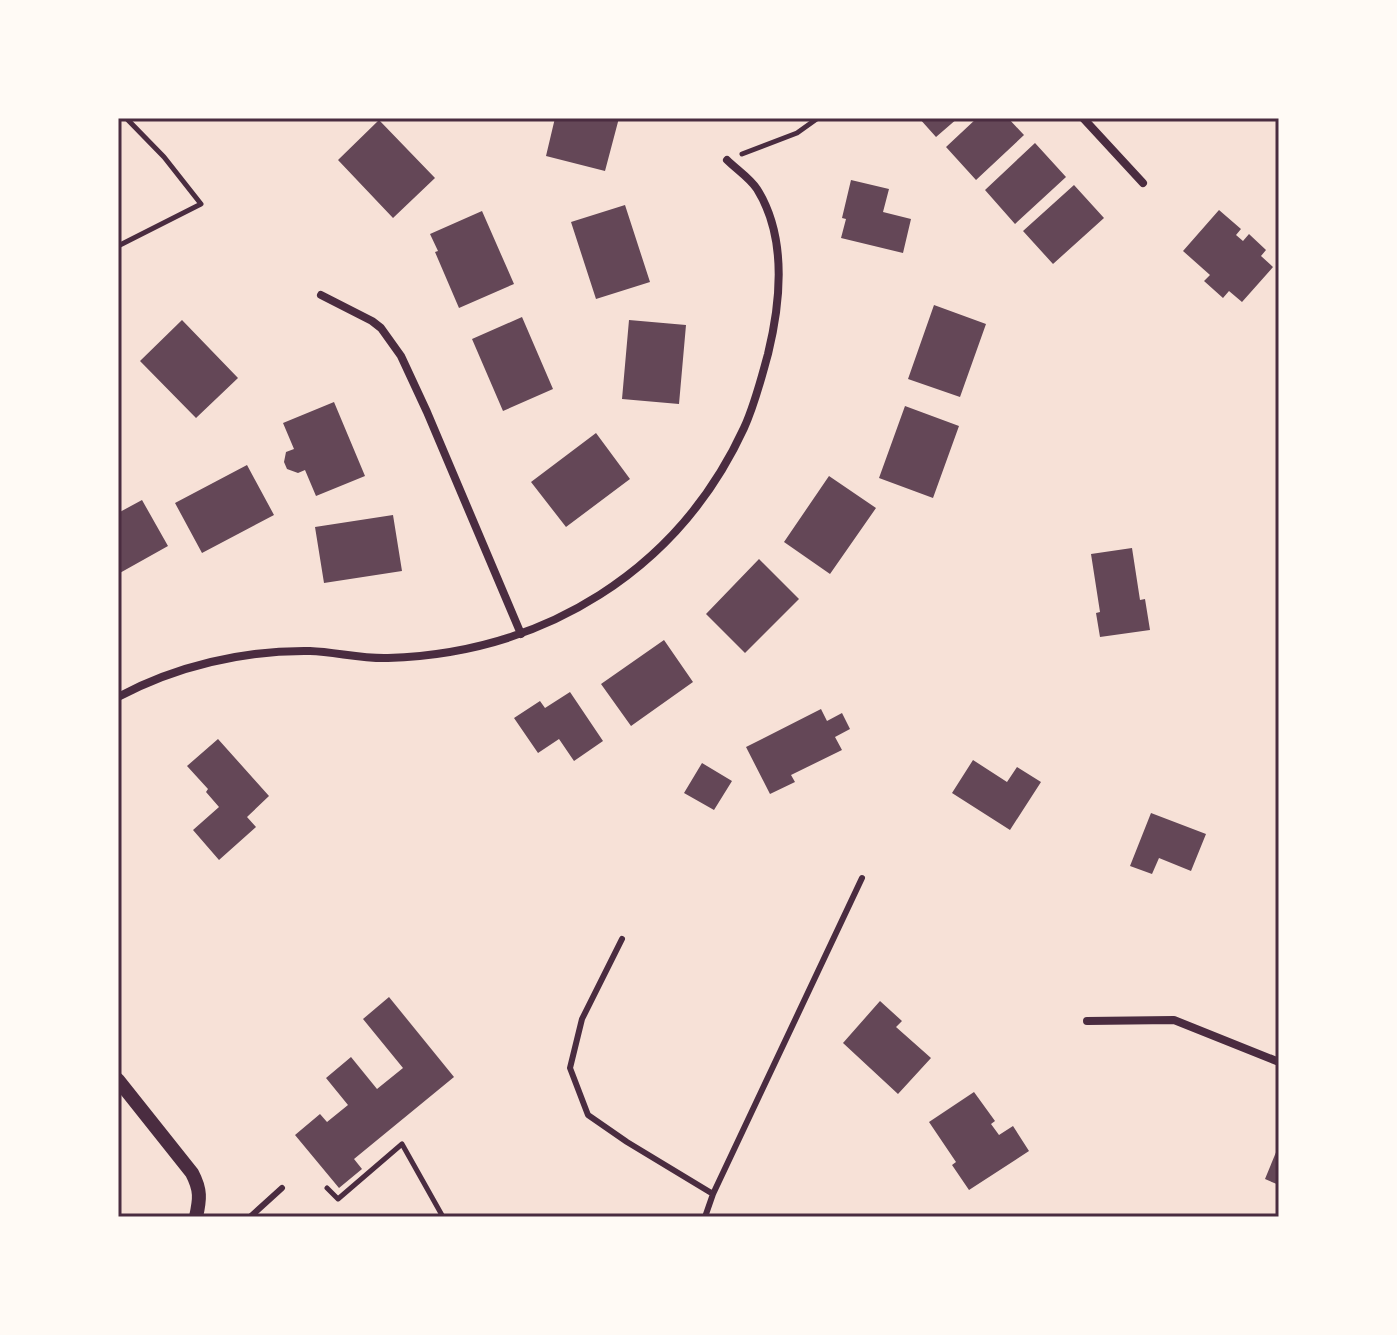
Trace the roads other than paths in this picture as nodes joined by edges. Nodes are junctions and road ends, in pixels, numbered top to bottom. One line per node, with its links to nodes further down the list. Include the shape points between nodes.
1 (1083, 118): 3 (street)
2 (727, 160): 5 (street, via 756,187 778,243 771,341 745,427 701,501 644,563 572,612)
3 (1143, 183)
4 (321, 295): 5 (street, via 372,321 401,356)
5 (521, 634): 6 (street, via 424,655 385,658 311,651 240,656 162,677)
6 (118, 697)
7 (862, 878): 13 (lane)
8 (622, 939): 13 (lane, via 582,1019 570,1068 588,1115)
9 (1087, 1021): 10 (street, via 1174,1020)
10 (1279, 1062)
11 (118, 1080): 14 (street, via 192,1173 200,1199)
12 (282, 1188): 15 (lane)
13 (713, 1194): 16 (lane)
14 (196, 1217)
15 (250, 1217)
16 (705, 1217)

